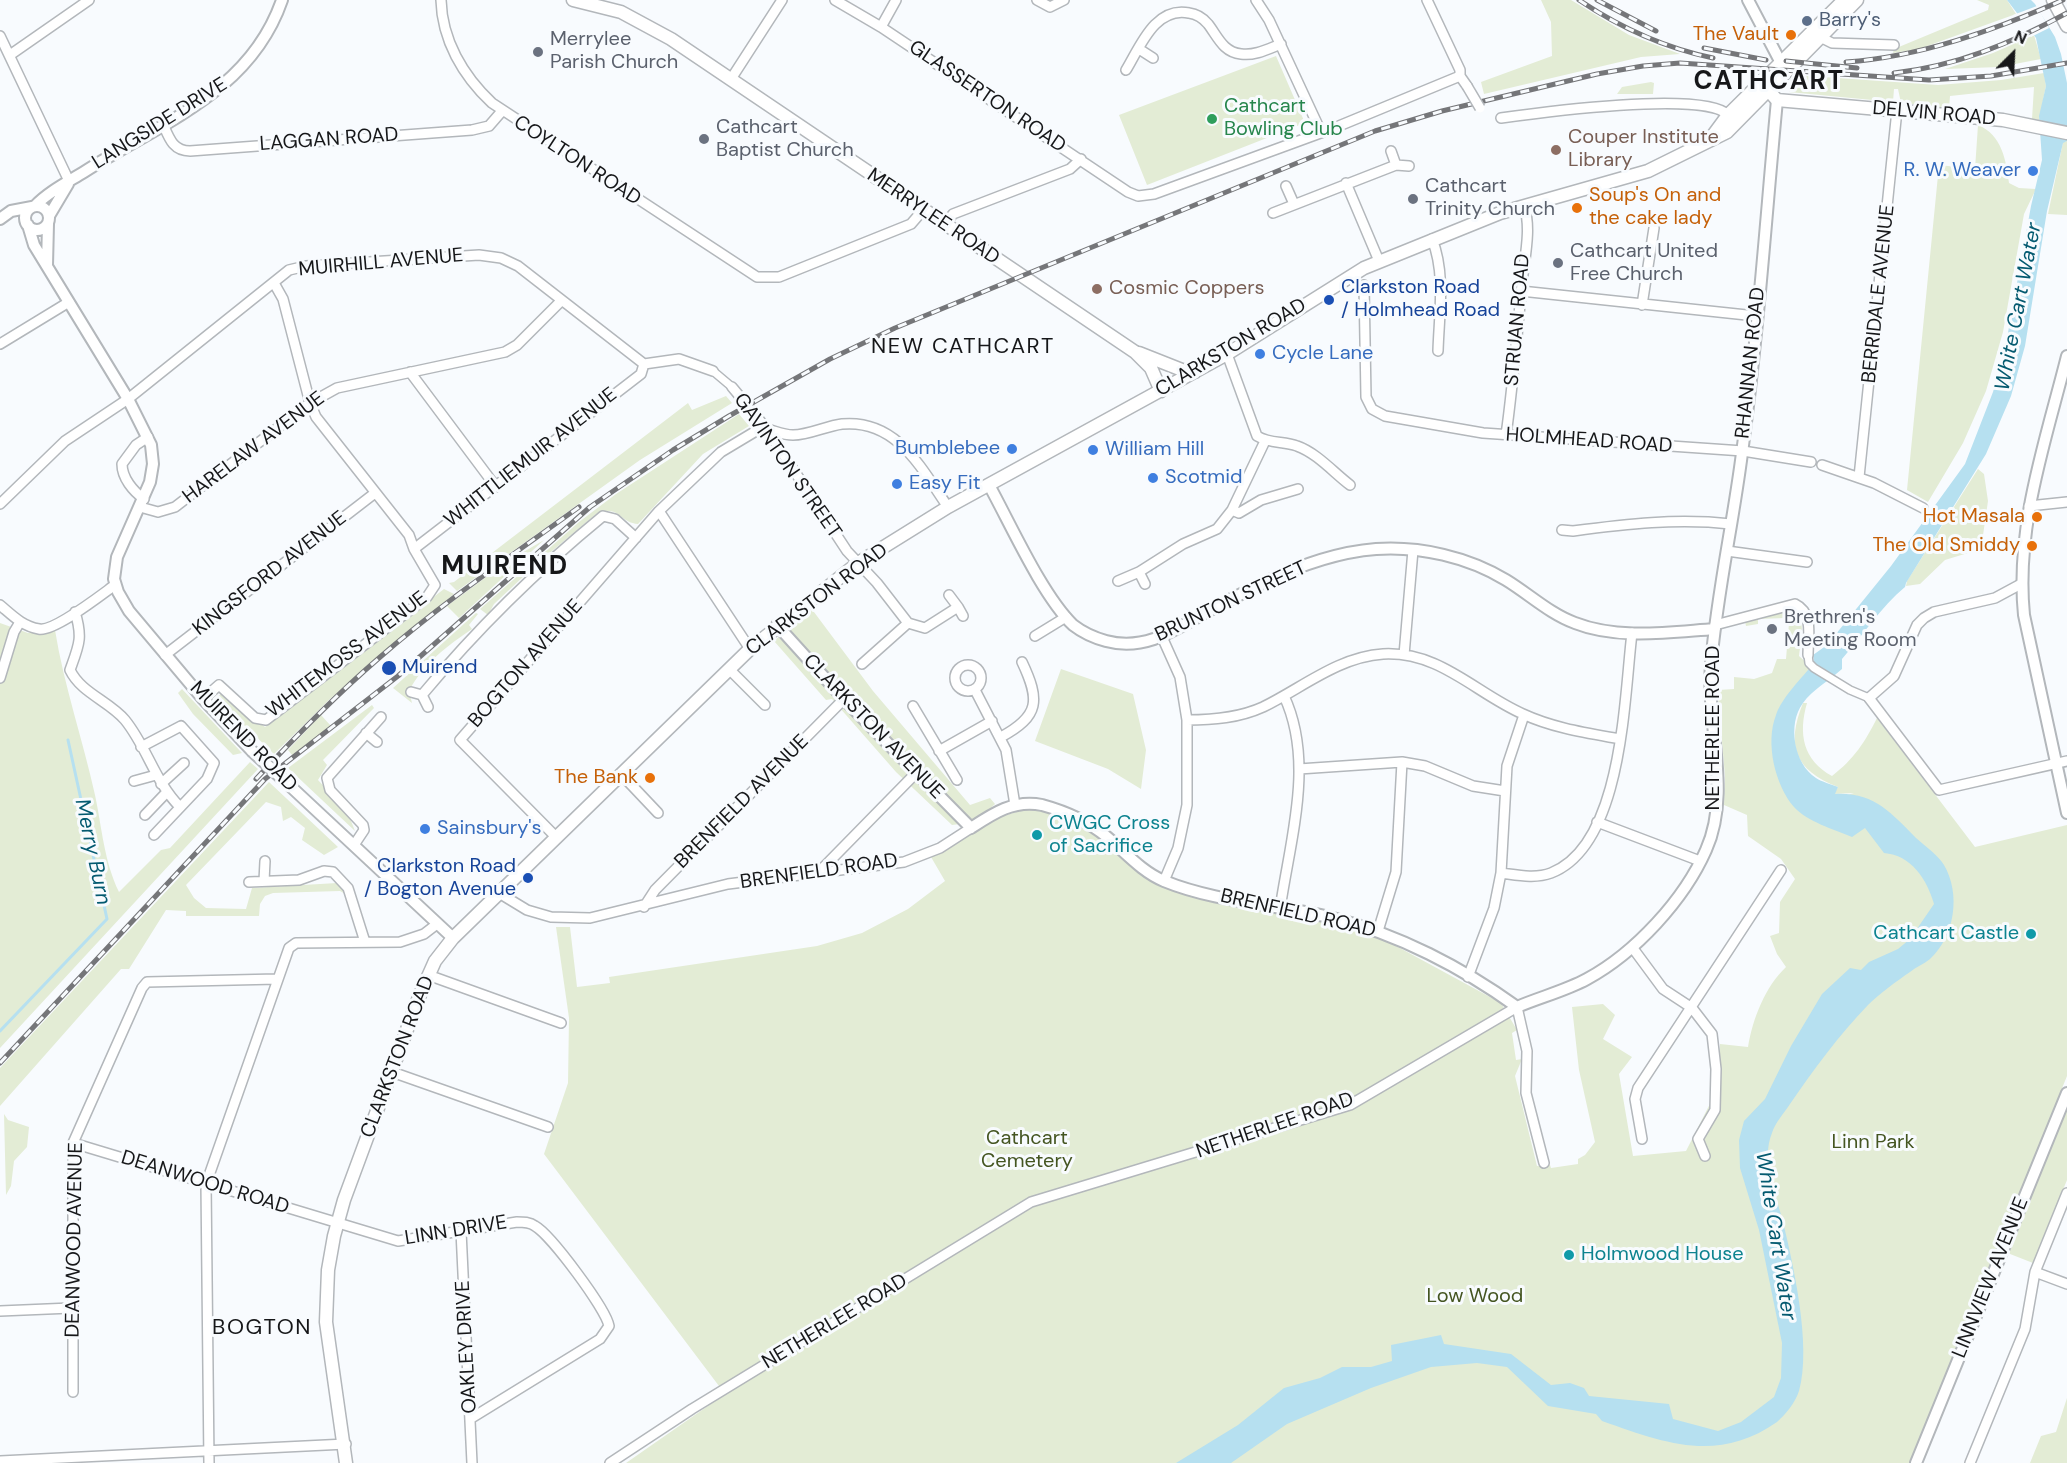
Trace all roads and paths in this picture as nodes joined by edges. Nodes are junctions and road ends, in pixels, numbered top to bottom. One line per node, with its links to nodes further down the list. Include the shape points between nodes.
1 (89, 0): 23 (street)
2 (282, 0): 36 (street, LANGSIDE DRIVE, via 264,40 243,68 214,93)
3 (441, 0): 32 (street, COYLTON ROAD, via 444,25 455,56 481,93)
4 (573, 0): 28 (main road, MERRYLEE ROAD, via 639,19)
5 (782, 0): 28 (street)
6 (835, 0): 17 (street, GLASSERTON ROAD)
7 (896, 0): 17 (street)
8 (1037, 0): 9 (street, via 1050,7)
9 (1064, 0)
10 (1256, 0): 20 (street)
11 (1427, 0): 27 (street)
12 (1748, 0): 25 (street)
13 (1844, 0): 25 (main road, CLARKSTON ROAD)
14 (1857, 0): 19 (main road, CLARKSTON ROAD)
15 (2053, 0): 16 (main road)
16 (2067, 26)
17 (881, 27): 41 (street, GLASSERTON ROAD)
18 (0, 36): 23 (street)
19 (1820, 36): 21 (street, via 1832,43); 29 (main road, CLARKSTON ROAD)
20 (1281, 44): 22 (street, via 1253,54 1234,52 1219,42 1201,18 1182,12 1162,17); 37 (street)
21 (1894, 45)
22 (1139, 49): 24 (street); 26 (street)
23 (10, 55): 44 (street)
24 (1153, 58)
25 (1781, 63): 29 (main road, CLARKSTON ROAD); 34 (main road, CLARKSTON ROAD)
26 (1126, 70)
27 (1460, 76): 31 (street, bridge); 37 (street)
28 (731, 79): 50 (main road, MERRYLEE ROAD)
29 (1768, 90): 30 (main road); 39 (main road, CLARKSTON ROAD, via 1727,132)
30 (1777, 100): 33 (main road, DELVIN ROAD); 66 (street, RHANNAN ROAD)
31 (1480, 108)
32 (502, 111): 36 (street, LAGGAN ROAD, via 489,126 472,129 190,151 175,147); 50 (street, COYLTON ROAD, via 741,268 764,279 779,277 910,224)
33 (1897, 111): 38 (main road, DELVIN ROAD, via 2030,124); 88 (street, BERRIDALE AVENUE)
34 (1728, 115): 35 (street, via 1707,106 1649,105); 39 (main road, CLARKSTON ROAD)
35 (1501, 118)
36 (163, 124): 44 (street, LANGSIDE DRIVE)
37 (1321, 132): 41 (street, GLASSERTON ROAD, via 1154,194 1138,196)
38 (2067, 133)
39 (1711, 138): 49 (main road, CLARKSTON ROAD, via 1648,171)
40 (1391, 151): 42 (street)
41 (1081, 159): 55 (street, via 1070,169 953,214)
42 (1396, 165): 43 (street); 45 (street)
43 (1409, 166)
44 (69, 181): 48 (street, LANGSIDE DRIVE); 53 (street, LANGSIDE DRIVE)
45 (1346, 183): 47 (street); 58 (street)
46 (1286, 186): 47 (street)
47 (1294, 204): 51 (street)
48 (33, 206): 52 (street, LANGSIDE DRIVE, via 11,211); 53 (street, via 43,207); 54 (street, via 26,213)
49 (1524, 206): 57 (main road, CLARKSTON ROAD); 62 (street, STRUAN ROAD, via 1528,217)
50 (923, 210): 55 (main road, MERRYLEE ROAD)
51 (1273, 213)
52 (0, 220): 54 (street, LANGSIDE DRIVE)
53 (48, 220): 54 (street, LANGSIDE DRIVE, via 38,230); 59 (street)
54 (27, 223): 59 (street)
55 (945, 224): 69 (main road, MERRYLEE ROAD)
56 (1654, 228): 65 (street)
57 (1432, 239): 58 (main road, CLARKSTON ROAD); 68 (street, via 1440,276)
58 (1379, 261): 70 (main road, CLARKSTON ROAD, via 1342,279)
59 (47, 268): 64 (street)
60 (274, 283): 63 (street, MUIRHILL AVENUE, via 296,267 490,255 518,266); 79 (street, MUIRHILL AVENUE); 80 (street, via 283,298)
61 (1364, 285): 82 (street, HOLMHEAD ROAD, via 1366,397 1372,409 1385,416 1434,426)
62 (1521, 291): 65 (street); 82 (street, STRUAN ROAD)
63 (561, 301): 72 (street, MUIRHILL AVENUE); 75 (street, HARELAW AVENUE, via 505,352)
64 (69, 302): 67 (street); 79 (street)
65 (1642, 305): 66 (street)
66 (1756, 316): 85 (street, RHANNAN ROAD)
67 (0, 344)
68 (1438, 351)
69 (1140, 354): 76 (main road, MERRYLEE ROAD); 78 (main road, MERRYLEE ROAD)
70 (1227, 354): 76 (main road, CLARKSTON ROAD); 84 (street, via 1252,425 1257,436)
71 (2067, 356): 74 (street)
72 (644, 364): 73 (street, GAVINTON STREET, via 679,359); 91 (street, WHITTLIEMUIR AVENUE, via 640,374)
73 (713, 371): 77 (street, GAVINTON STREET)
74 (2065, 371): 97 (street)
75 (410, 372): 80 (street, HARELAW AVENUE, via 337,388); 91 (street)
76 (1194, 372): 78 (main road, CLARKSTON ROAD)
77 (732, 387): 81 (street, GAVINTON STREET)
78 (1166, 388): 89 (main road, CLARKSTON ROAD)
79 (128, 399): 83 (street); 96 (street, MUIRHILL AVENUE, via 66,441)
80 (310, 403): 93 (street, via 316,417); 95 (street, HARELAW AVENUE, via 176,507 158,512)
81 (765, 428): 98 (street, via 795,435 856,423 885,432 910,452); 101 (street, BOGTON AVENUE, via 722,452); 109 (street, GAVINTON STREET, via 818,511)
82 (1506, 435): 85 (street, HOLMHEAD ROAD)
83 (148, 437): 95 (street, via 153,464); 95 (street, via 136,445 122,464 122,473)
84 (1265, 441): 90 (street, via 1306,450); 100 (street)
85 (1743, 452): 86 (street, HOLMHEAD ROAD); 102 (street, RHANNAN ROAD)
86 (1811, 462): 87 (street, HOLMHEAD ROAD)
87 (1822, 465): 88 (street, HOLMHEAD ROAD)
88 (1859, 477): 99 (street, HOLMHEAD ROAD)
89 (989, 485): 98 (main road, CLARKSTON ROAD); 120 (street, BRUNTON STREET)
90 (1350, 485)
91 (496, 487): 105 (street, WHITTLIEMUIR AVENUE)
92 (1298, 489): 100 (street, via 1261,500 1239,513)
93 (375, 493): 105 (street, via 409,535); 129 (street, KINGSFORD AVENUE)
94 (2067, 502): 97 (street)
95 (142, 503): 114 (street, via 117,557)
96 (0, 504)
97 (2029, 506): 113 (street)
98 (948, 507): 109 (main road, CLARKSTON ROAD)
99 (1923, 508)
100 (1232, 510): 110 (street, via 1217,530 1183,544)
101 (659, 511): 104 (street, BOGTON AVENUE); 128 (street)
102 (1731, 524): 103 (street, via 1642,522); 107 (street, RHANNAN ROAD)
103 (1562, 530)
104 (636, 538): 138 (street, via 615,519 603,516 534,574); 175 (street, BOGTON AVENUE, via 460,740)
105 (414, 549): 141 (street, WHITEMOSS AVENUE, via 435,585 427,597 266,720 255,718 219,685)
106 (1413, 550): 125 (street, BRUNTON STREET, via 1452,557 1492,573 1576,624); 127 (street, BRUNTON STREET, via 1360,551 1311,563 1257,586); 130 (street)
107 (1727, 551): 108 (street); 124 (street, RHANNAN ROAD)
108 (1807, 562)
109 (858, 563): 122 (street, GAVINTON STREET); 123 (main road, CLARKSTON ROAD)
110 (1139, 572): 111 (street); 112 (street)
111 (1118, 581)
112 (1145, 584)
113 (2021, 584): 140 (street, via 1995,598 1934,612 1924,618 1917,625 1894,676); 157 (street, via 2024,615)
114 (115, 585): 118 (street); 129 (street, MUIREND ROAD, via 129,612)
115 (949, 595): 117 (street)
116 (0, 604): 121 (street)
117 (957, 607): 119 (street); 122 (street, via 925,628)
118 (75, 612): 121 (street, via 41,630); 154 (street, via 81,642 70,670 75,680 124,719)
119 (963, 616)
120 (1066, 617): 126 (street); 127 (street, BRUNTON STREET, via 1077,628 1105,641 1140,643)
121 (20, 622): 135 (street)
122 (908, 623): 133 (street)
123 (777, 625): 128 (main road, CLARKSTON ROAD); 142 (street, CLARKSTON AVENUE)
124 (1715, 627): 125 (street, BRUNTON STREET); 131 (street, via 1795,604 1806,613 1809,623); 178 (street, NETHERLEE ROAD, via 1710,687 1717,800 1710,838)
125 (1632, 633): 152 (street)
126 (1035, 636)
127 (1162, 637): 148 (street, via 1180,677)
128 (750, 649): 134 (main road, CLARKSTON ROAD)
129 (165, 655): 141 (street, MUIREND ROAD)
130 (1404, 655): 139 (street, via 1356,658); 146 (street, via 1443,666)
131 (1809, 659): 140 (street, via 1850,690)
132 (1022, 662): 151 (street, via 1034,692 1033,708 1020,726)
133 (862, 664)
134 (729, 669): 143 (street); 161 (main road, CLARKSTON ROAD)
135 (0, 678)
136 (975, 690): 149 (street)
137 (411, 692): 138 (street)
138 (422, 694): 145 (street)
139 (1284, 696): 148 (street, via 1246,713); 159 (street, via 1295,722)
140 (1869, 698): 157 (street, via 1939,790)
141 (203, 699): 176 (street, MUIREND ROAD, bridge, via 252,751)
142 (844, 699): 160 (street, CLARKSTON AVENUE); 186 (street, BRENFIELD AVENUE, via 655,890)
143 (765, 705)
144 (913, 706): 155 (street)
145 (428, 707)
146 (1524, 715): 152 (street); 165 (street, via 1510,752)
147 (381, 717): 150 (street)
148 (1187, 720): 183 (street, via 1187,805 1178,848)
149 (992, 722): 151 (street); 155 (street)
150 (366, 733): 153 (street); 176 (street, via 331,771 326,783 363,825)
151 (1001, 737): 167 (street)
152 (1620, 739): 172 (street, via 1611,785)
153 (377, 742)
154 (141, 747): 162 (street); 168 (street, via 181,726 214,763 207,779)
155 (939, 751): 163 (street)
156 (1402, 762): 159 (street); 165 (street, via 1425,766 1480,788); 189 (street, via 1396,872)
157 (2062, 762): 170 (street)
158 (184, 763): 162 (street)
159 (1299, 769): 187 (street)
160 (916, 773): 173 (street, CLARKSTON AVENUE); 181 (street)
161 (622, 775): 169 (street); 175 (main road, CLARKSTON ROAD)
162 (159, 780): 164 (street); 166 (street)
163 (957, 780)
164 (134, 781)
165 (1505, 791): 180 (street)
166 (166, 793): 168 (street); 171 (street)
167 (1015, 805): 173 (street, BRENFIELD ROAD); 183 (street, BRENFIELD ROAD, via 1042,805 1090,824)
168 (180, 807): 174 (street)
169 (658, 813)
170 (2067, 813)
171 (145, 815)
172 (1597, 822): 178 (street); 180 (street, via 1580,852 1557,869 1537,876)
173 (970, 828): 181 (street, BRENFIELD ROAD, via 940,848 904,862)
174 (154, 835)
175 (557, 838): 185 (main road, CLARKSTON ROAD)
176 (354, 845): 188 (street, MUIREND ROAD)
177 (265, 861): 182 (street)
178 (1700, 861): 192 (street, NETHERLEE ROAD, via 1662,916)
179 (1781, 870): 197 (street)
180 (1501, 873): 194 (street, via 1488,928)
181 (816, 874): 186 (street, BRENFIELD ROAD, via 728,884)
182 (264, 881): 184 (street); 191 (street, via 299,880 324,871 333,872 348,888)
183 (1164, 881): 187 (street, BRENFIELD ROAD)
184 (249, 882)
185 (500, 893): 186 (street, BRENFIELD ROAD, via 527,910 578,920); 190 (main road, CLARKSTON ROAD)
186 (644, 907)
187 (1280, 909): 189 (street, BRENFIELD ROAD)
188 (437, 924): 190 (street, MUIREND ROAD); 191 (street, via 411,940)
189 (1378, 931): 194 (street, BRENFIELD ROAD)
190 (453, 938): 193 (main road, CLARKSTON ROAD)
191 (365, 942): 195 (street, via 296,943 289,948)
192 (1632, 947): 196 (street, NETHERLEE ROAD, via 1588,978); 197 (street, via 1663,989)
193 (428, 975): 198 (street); 199 (main road, CLARKSTON ROAD)
194 (1468, 977): 196 (street, BRENFIELD ROAD)
195 (277, 979): 203 (street, DEANWOOD AVENUE, via 147,982); 206 (street)
196 (1516, 1007): 205 (street, via 1527,1051 1526,1093); 223 (street, NETHERLEE ROAD, via 1350,1105 1031,1202)
197 (1692, 1008): 202 (street, via 1638,1088 1635,1099); 204 (street, via 1712,1034 1716,1069 1715,1110 1698,1138)
198 (561, 1023)
199 (392, 1072): 201 (street); 208 (main road, CLARKSTON ROAD)
200 (2067, 1093): 224 (street, LINNVIEW AVENUE)
201 (548, 1127)
202 (1642, 1139)
203 (73, 1143): 206 (street, DEANWOOD ROAD); 212 (street, DEANWOOD AVENUE)
204 (1705, 1156)
205 (1544, 1163)
206 (206, 1184): 208 (street, DEANWOOD ROAD); 217 (street)
207 (2067, 1194): 210 (street)
208 (337, 1223): 209 (street, LINN DRIVE, via 398,1241); 216 (main road, CLARKSTON ROAD, via 329,1262 326,1322)
209 (462, 1231): 215 (street, OAKLEY DRIVE); 215 (street, LINN DRIVE, via 517,1222 535,1226 591,1292 609,1326 600,1339)
210 (2036, 1272): 211 (street); 225 (street, via 2025,1329)
211 (2067, 1284)
212 (71, 1308): 213 (street); 214 (street, DEANWOOD AVENUE)
213 (0, 1311)
214 (73, 1392)
215 (471, 1419): 222 (street, OAKLEY DRIVE)
216 (346, 1444): 217 (street); 221 (main road, CLARKSTON ROAD)
217 (208, 1452): 218 (street); 220 (street)
218 (77, 1460): 219 (street)
219 (0, 1461)
220 (209, 1463)
221 (346, 1463)
222 (472, 1463)
223 (610, 1463)
224 (1916, 1463)
225 (1970, 1463)

